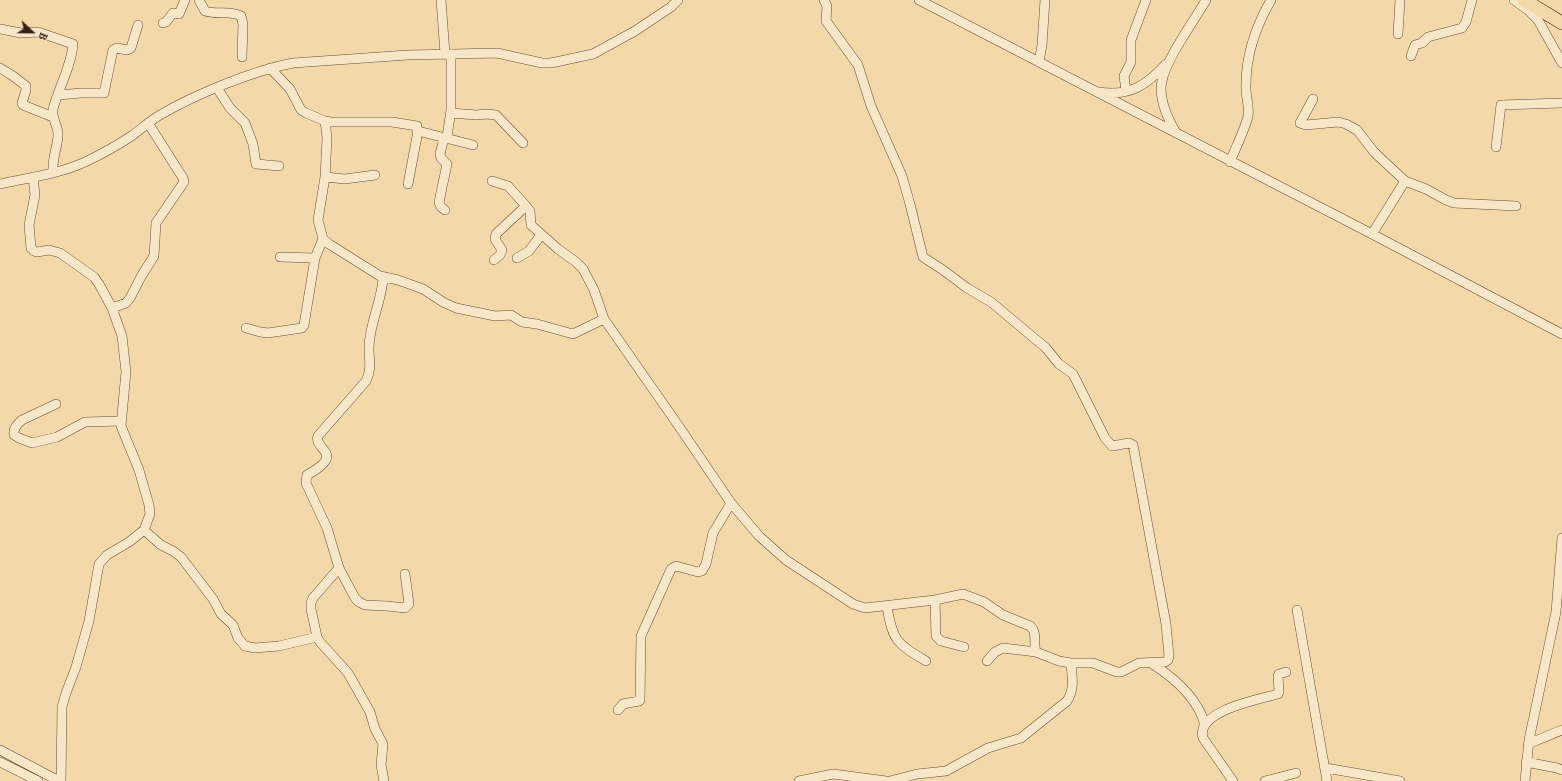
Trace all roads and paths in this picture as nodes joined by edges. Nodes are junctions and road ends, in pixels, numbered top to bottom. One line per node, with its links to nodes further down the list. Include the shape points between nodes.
1 (185, 0): 15 (street, via 179,14 173,13)
2 (199, 0): 22 (street, via 205,11 234,13 241,16)
3 (441, 0): 20 (street)
4 (678, 0): 20 (street, via 635,30 593,54 542,63 496,53)
5 (824, 0): 86 (street, via 827,6 826,21 858,66 871,106 902,176 922,257 991,302 1073,374 1105,438 1112,446 1129,443 1133,445 1166,624 1169,656 1165,662)
6 (919, 0): 24 (street)
7 (1045, 0): 24 (street)
8 (1146, 0): 30 (street, via 1131,40 1131,62 1124,76)
9 (1206, 0): 23 (street)
10 (1271, 0): 44 (street, via 1261,17 1248,54 1248,116)
11 (1400, 0): 19 (street)
12 (1472, 0): 21 (street, via 1462,28 1428,38 1415,45)
13 (1514, 0): 25 (street, via 1538,20)
14 (1524, 0): 16 (highway)
15 (163, 23)
16 (1562, 23)
17 (138, 25): 31 (street, via 131,48 113,50 104,93)
18 (0, 29): 31 (street, via 21,33 38,32 73,44)
19 (1398, 34)
20 (448, 54): 27 (street, via 292,63); 34 (street)
21 (1411, 56)
22 (242, 58)
23 (1170, 60): 30 (street, via 1145,84); 39 (street, via 1161,88 1166,114)
24 (1039, 62): 29 (street)
25 (1562, 63)
26 (0, 68): 35 (street, via 26,86 23,105)
27 (270, 68): 28 (street); 36 (street, via 290,88 301,110)
28 (217, 88): 37 (street); 45 (street, via 230,108 245,123 256,164)
29 (1094, 91): 30 (street); 39 (street)
30 (1126, 91)
31 (59, 95): 35 (street)
32 (1313, 99): 51 (street, via 1300,123 1306,125 1338,122 1357,130 1374,152)
33 (1562, 103): 43 (street, via 1500,105)
34 (450, 113): 40 (street); 41 (street, via 496,115)
35 (53, 117): 46 (street, via 58,136 53,155)
36 (325, 121): 38 (street, via 399,123 418,126); 49 (street, via 327,138)
37 (148, 123): 46 (street, via 125,140 92,158); 65 (street, via 184,182 156,223 154,256 126,303)
38 (417, 132): 40 (street); 53 (street, via 416,150)
39 (1176, 133): 44 (street)
40 (446, 138): 42 (street); 56 (street, via 440,154 447,164 439,202)
41 (523, 143)
42 (473, 145)
43 (1496, 146)
44 (1230, 162): 57 (street)
45 (279, 166)
46 (53, 172): 48 (street)
47 (375, 175): 49 (street, via 345,179)
48 (33, 177): 52 (street); 65 (street, via 35,195 29,225 31,248 37,252 48,250 60,253 87,272 99,284)
49 (324, 177): 59 (street, via 318,220)
50 (492, 180): 54 (street, via 508,186)
51 (1405, 181): 55 (street, via 1454,203); 57 (street)
52 (0, 184)
53 (408, 184)
54 (526, 206): 58 (street, via 530,211 531,225); 63 (street, via 496,234 495,239 502,250)
55 (1516, 206)
56 (445, 210)
57 (1372, 234): 68 (street)
58 (541, 235): 62 (street, via 529,251); 66 (street, via 583,269 594,290)
59 (323, 238): 61 (street); 64 (street)
60 (280, 257): 61 (street)
61 (314, 258): 67 (street, via 302,328 268,333)
62 (517, 258)
63 (494, 260)
64 (383, 278): 66 (street, via 398,280 423,289 456,308 495,316 510,315 522,322 569,334 577,333); 74 (street, via 370,344 370,374 318,436 316,440 325,450 326,461 307,475 306,480 327,528)
65 (112, 308): 70 (street, via 122,338 126,372)
66 (604, 319): 71 (street)
67 (246, 328)
68 (1562, 334)
69 (56, 404): 70 (street, via 18,423 14,435 32,443 57,437 85,422)
70 (121, 421): 72 (street, via 149,505 150,514)
71 (730, 503): 77 (street, via 764,541 792,564 859,607 870,609); 88 (street, via 713,533 704,569 698,572 676,566 671,569 641,636 640,700 623,704)
72 (144, 530): 80 (street, via 161,545 181,557 213,599 221,614 233,625 238,638 245,646 278,646); 99 (street, via 106,555 99,564 89,621 62,707)
73 (1562, 538): 79 (street)
74 (339, 568): 75 (street, via 355,598 359,602 373,606 407,607 409,604); 80 (street, via 311,603)
75 (405, 574)
76 (935, 600): 77 (street); 81 (street, via 936,636 941,641); 82 (street, via 963,594 984,602 1003,615 1030,626 1033,629)
77 (887, 606): 83 (street, via 895,637)
78 (1298, 610): 95 (street)
79 (1559, 613): 91 (street)
80 (317, 637): 100 (street, via 348,673 370,712 383,744 381,764)
81 (964, 647)
82 (1036, 652): 84 (street, via 1003,648); 85 (street)
83 (926, 661)
84 (987, 661)
85 (1072, 663): 86 (street, via 1093,663 1121,672 1136,664); 103 (street, via 1073,688 1067,701 1021,738 988,748 946,771 917,774)
86 (1151, 663): 89 (street, via 1175,680 1196,706)
87 (1286, 672): 89 (street, via 1278,676 1278,694 1227,709)
88 (618, 710)
89 (1205, 725): 104 (street, via 1202,730 1203,738)
90 (1562, 730): 91 (street)
91 (1528, 744): 94 (street)
92 (0, 750): 99 (street)
93 (0, 762): 98 (street)
94 (1526, 762): 96 (street); 108 (street)
95 (1326, 768): 106 (street); 107 (street)
96 (1562, 770)
97 (1296, 773): 105 (street)
98 (38, 781)
99 (60, 781)
100 (384, 781)
101 (799, 781): 102 (street, via 833,774)
102 (886, 781)
103 (890, 781)
104 (1233, 781)
105 (1265, 781)
106 (1327, 781)
107 (1400, 781)
108 (1524, 781)

